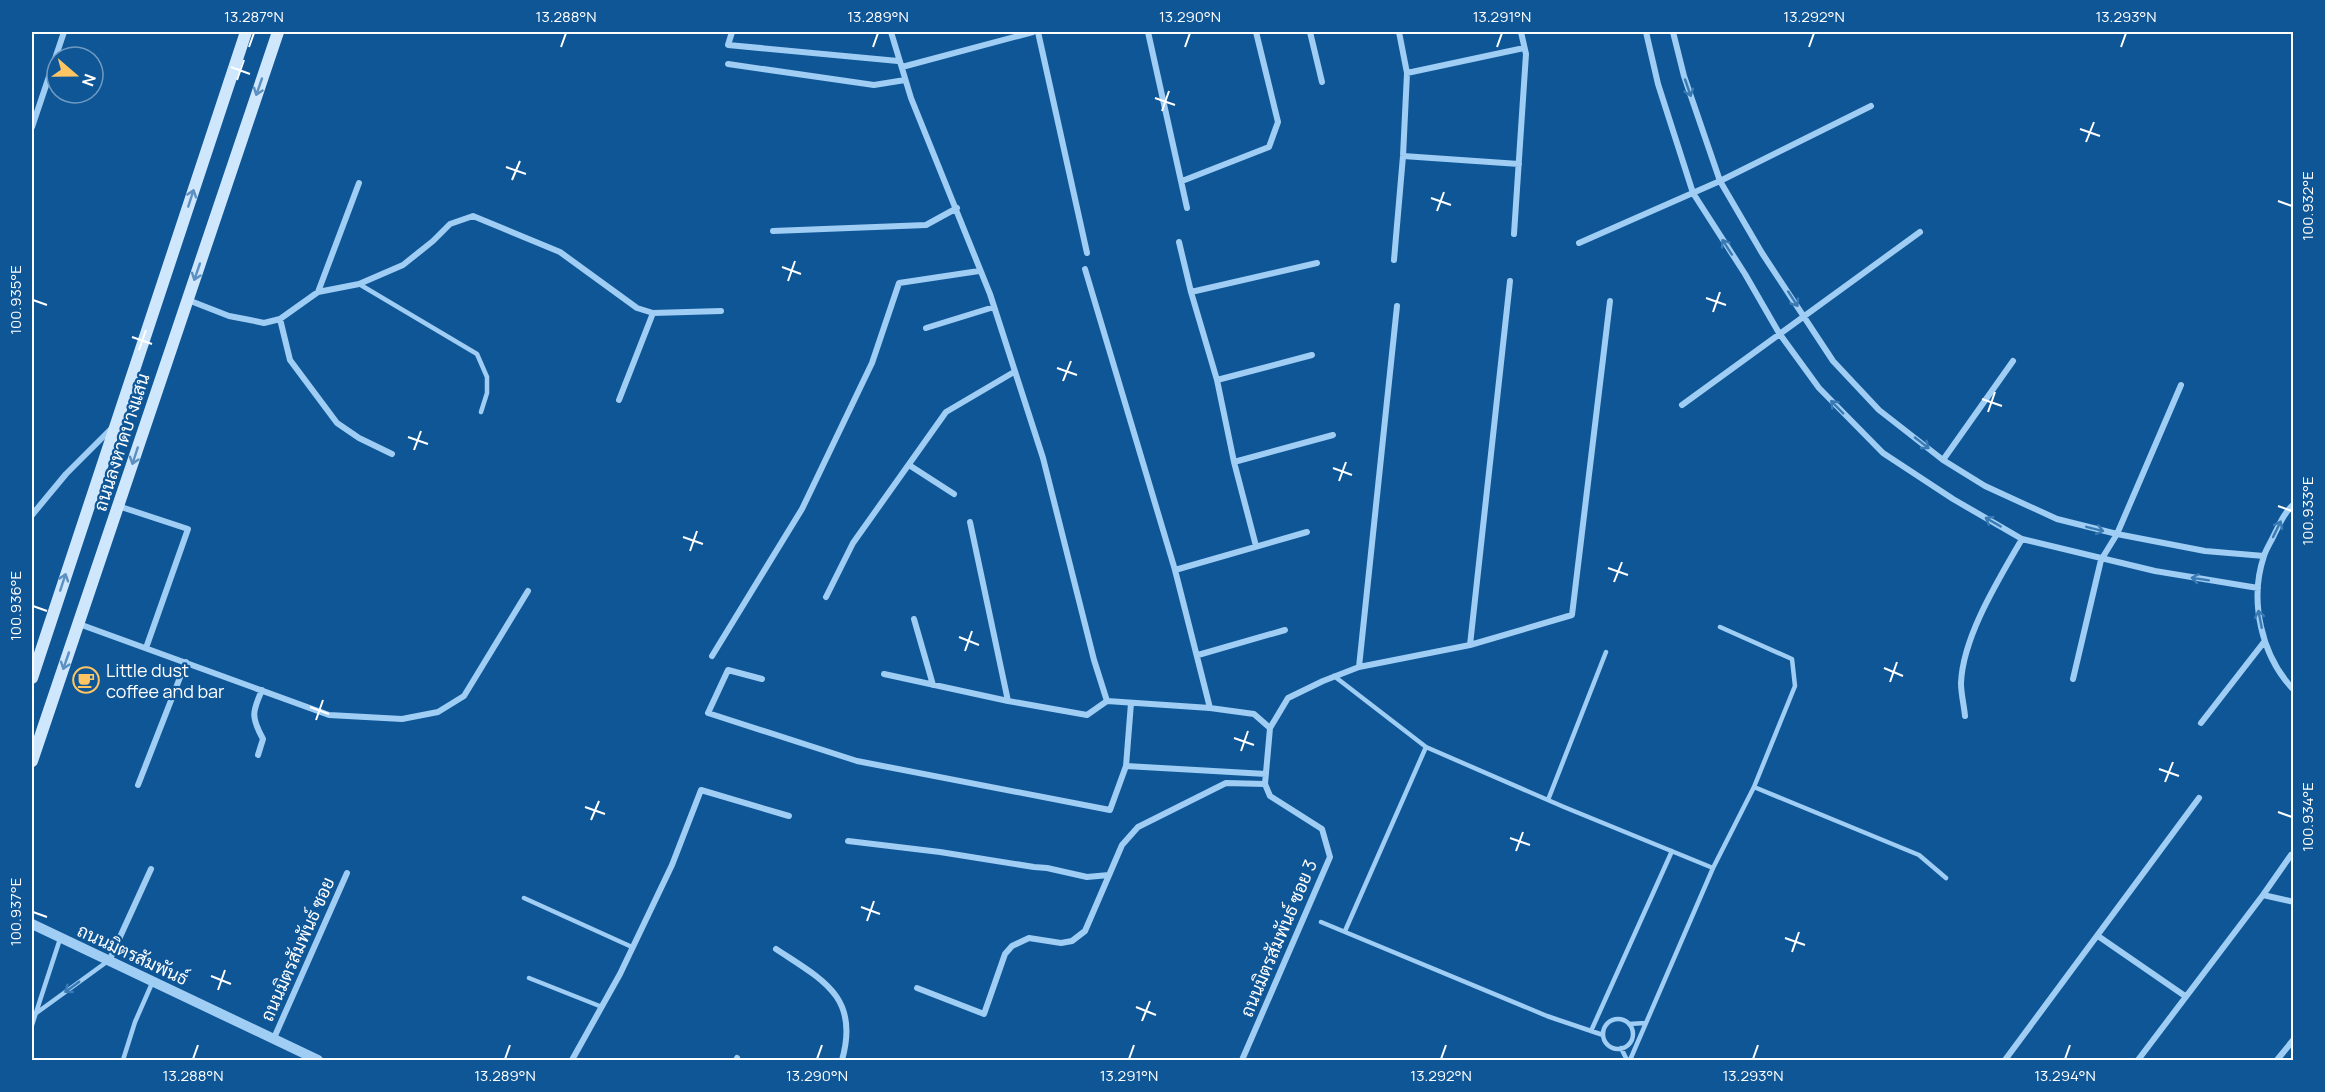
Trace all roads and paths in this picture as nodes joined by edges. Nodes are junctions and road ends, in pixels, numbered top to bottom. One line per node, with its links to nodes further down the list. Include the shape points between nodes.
1 (64, 32): 22 (street)
2 (246, 32): 63 (main road, ถนนลงหาดบางแสน, one-way to 2)
3 (278, 32): 45 (main road, ถนนลงหาดบางแสน, one-way to 45)
4 (732, 32): 17 (street, via 728,45)
5 (891, 32): 17 (street)
6 (1033, 32): 17 (street)
7 (1038, 32): 36 (street)
8 (1148, 32): 25 (street)
9 (1256, 32): 25 (street, via 1278,122 1269,147)
10 (1310, 32): 20 (street)
11 (1399, 32): 18 (street)
12 (1521, 32): 15 (street)
13 (1646, 32): 28 (street, via 1658,84)
14 (1673, 32): 26 (street, one-way to 26)
15 (1524, 48): 18 (street); 24 (street)
16 (728, 64): 19 (street, via 874,85)
17 (900, 64): 19 (street)
18 (1407, 73): 23 (street)
19 (905, 80): 29 (street)
20 (1322, 82)
21 (1871, 106): 26 (street)
22 (32, 128)
23 (1403, 156): 24 (street); 37 (street)
24 (1519, 164): 33 (street)
25 (1182, 181): 30 (street)
26 (1720, 181): 28 (street); 51 (street, one-way to 51)
27 (359, 183): 43 (street)
28 (1693, 193): 35 (street); 54 (street, one-way to 28)
29 (957, 208): 31 (street, via 926,225); 40 (street)
30 (1187, 208)
31 (773, 231)
32 (1920, 232): 51 (street)
33 (1514, 234)
34 (1179, 242): 44 (street)
35 (1579, 243)
36 (1088, 253)
37 (1394, 260)
38 (1317, 263): 44 (street)
39 (1085, 269): 80 (street)
40 (979, 271): 48 (street); 93 (street, via 899,283 872,363 802,509)
41 (1510, 281): 89 (street)
42 (359, 284): 43 (street); 50 (street, via 403,265 450,224 473,216 560,252 637,308); 62 (lane, via 477,354 487,377)
43 (318, 291): 52 (street)
44 (1191, 292): 58 (street)
45 (187, 300): 52 (street, via 229,316 264,322); 71 (main road, ถนนลงหาดบางแสน, one-way to 71)
46 (1610, 301): 89 (street, via 1572,615)
47 (1396, 306): 95 (street)
48 (994, 307): 53 (street); 57 (street)
49 (721, 311): 50 (street)
50 (652, 313): 60 (street)
51 (1804, 316): 54 (street); 66 (street, one-way to 66, via 1833,361 1879,410)
52 (280, 319): 65 (street, via 290,360 337,423)
53 (926, 328)
54 (1779, 333): 61 (street); 76 (street, one-way to 54, via 1883,453 1819,388)
55 (1312, 355): 58 (street)
56 (2013, 361): 66 (street)
57 (1014, 372): 68 (street, via 946,411); 105 (street, via 1043,458)
58 (1217, 380): 67 (street)
59 (2181, 385): 75 (street)
60 (619, 399)
61 (1682, 405)
62 (481, 412)
63 (116, 424): 72 (street); 98 (main road, ถนนลงหาดบางแสน, one-way to 63)
64 (1333, 435): 67 (street)
65 (392, 454)
66 (1943, 460): 75 (street, one-way to 75, via 1985,486 2057,519)
67 (1234, 462): 77 (street)
68 (909, 465): 69 (street); 83 (street, via 853,543)
69 (954, 494)
70 (2294, 504): 78 (street, one-way to 70, via 2286,511)
71 (118, 506): 85 (main road, ถนนลงหาดบางแสน); 90 (street, via 188,529)
72 (32, 515)
73 (969, 522): 104 (street)
74 (1307, 532): 77 (street)
75 (2117, 534): 78 (street, via 2205,551); 79 (street)
76 (2022, 539): 79 (street); 108 (street, via 1987,601 1966,655 1961,684)
77 (1256, 546): 80 (street)
78 (2264, 556): 81 (street)
79 (2101, 560): 81 (street, one-way to 79); 100 (street)
80 (1175, 570): 92 (street)
81 (2258, 588): 88 (street, one-way to 81)
82 (528, 591): 102 (street, via 464,696 438,712 402,718 329,715)
83 (826, 597)
84 (914, 619): 101 (street)
85 (79, 624): 90 (street); 113 (main road, ถนนลงหาดบางแสน, one-way to 113)
86 (1720, 627): 118 (lane, via 1792,659 1795,686)
87 (1285, 630): 92 (street)
88 (2265, 642): 103 (street); 109 (street)
89 (1470, 645): 95 (street)
90 (146, 648): 94 (street)
91 (1606, 652): 120 (lane)
92 (1198, 655): 107 (street)
93 (712, 656)
94 (186, 662): 102 (street); 116 (street)
95 (1359, 667): 97 (street)
96 (884, 674): 101 (street)
97 (1334, 676): 110 (street, via 1288,698); 111 (lane)
98 (32, 678)
99 (762, 679): 114 (street, via 728,670 708,713 857,761 1110,810)
100 (2073, 679)
101 (933, 685): 104 (street)
102 (262, 690): 112 (street, via 253,722 263,739)
103 (2294, 690)
104 (1008, 701): 105 (street, via 1087,715)
105 (1107, 701): 106 (street)
106 (1131, 703): 107 (street); 114 (street)
107 (1210, 708): 110 (street, via 1254,714)
108 (1965, 716)
109 (2201, 723)
110 (1270, 728): 115 (street)
111 (1426, 747): 120 (lane); 135 (lane)
112 (258, 755)
113 (32, 761)
114 (1126, 766): 115 (street)
115 (1266, 774): 117 (street)
116 (138, 784)
117 (1265, 784): 128 (street, via 1226,783 1149,820 1122,845); 159 (street, ถนนมิตรสัมพันธ์ ซอย 3, via 1270,796 1322,829 1330,857)
118 (1754, 787): 125 (lane); 129 (lane, via 1918,855)
119 (2199, 798): 136 (street)
120 (1548, 800): 123 (lane)
121 (789, 816): 138 (street, via 701,790 672,865)
122 (848, 841): 128 (street, via 1087,877)
123 (1672, 851): 125 (lane); 150 (lane)
124 (2291, 855): 130 (street)
125 (1713, 868): 148 (lane)
126 (151, 869): 140 (street)
127 (347, 873): 152 (street, ถนนมิตรสัมพันธ์ ซอย)
128 (1109, 875): 143 (street, via 1079,937 1061,943 1029,938 1012,946 1005,954 984,1014)
129 (1946, 878)
130 (2263, 895): 132 (street); 144 (street)
131 (524, 898): 138 (lane)
132 (2294, 902)
133 (1322, 922): 135 (lane)
134 (32, 924): 137 (street, ถนนมิตรสัมพันธ์)
135 (1345, 931): 150 (lane)
136 (2098, 936): 144 (street); 161 (street)
137 (60, 938): 140 (street, ถนนมิตรสัมพันธ์); 146 (lane)
138 (632, 947): 145 (street)
139 (776, 949): 158 (street, via 835,993 846,1012 848,1035)
140 (109, 961): 142 (street, ถนนมิตรสัมพันธ์); 146 (lane, one-way to 146)
141 (529, 978): 145 (lane)
142 (153, 981): 152 (street, ถนนมิตรสัมพันธ์); 155 (lane)
143 (917, 988)
144 (2185, 996): 162 (street)
145 (602, 1007): 157 (street)
146 (35, 1014): 149 (lane)
147 (1629, 1023): 148 (lane); 151 (lane, via 1612,1020); 154 (lane, via 1632,1039)
148 (1646, 1023): 160 (lane)
149 (32, 1024)
150 (1591, 1031): 151 (lane)
151 (1603, 1035): 154 (lane, via 1611,1047)
152 (274, 1038): 156 (street, ถนนมิตรสัมพันธ์)
153 (2294, 1039): 163 (street)
154 (1621, 1048): 160 (lane)
155 (123, 1060)
156 (318, 1060)
157 (572, 1060)
158 (842, 1060)
159 (1242, 1060)
160 (1628, 1060)
161 (2005, 1060)
162 (2138, 1060)
163 (2277, 1060)

